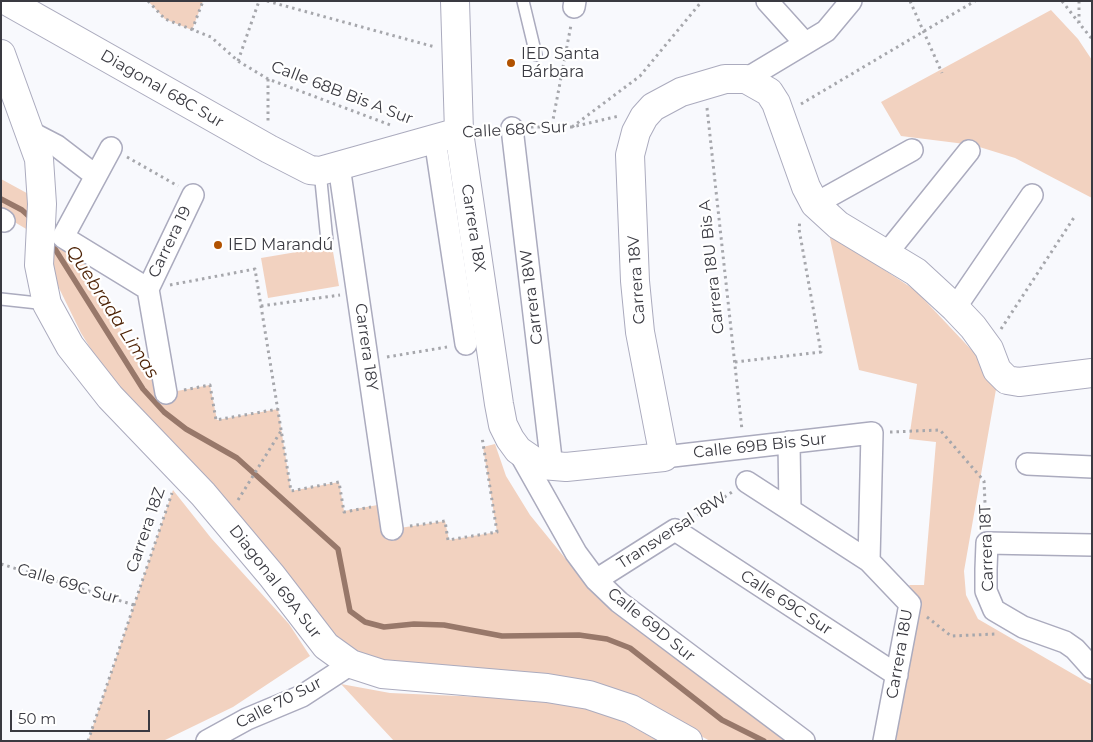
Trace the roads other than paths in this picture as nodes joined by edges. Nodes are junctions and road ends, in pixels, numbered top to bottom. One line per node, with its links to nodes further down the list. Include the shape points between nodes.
1 (7, 1): 16 (street, Diagonal 68C Sur, via 269,149 310,170)
2 (456, 1): 12 (street, Carrera 18X, via 457,53)
3 (523, 1): 8 (lane)
4 (767, 1): 6 (street)
5 (851, 1): 6 (street, via 826,31)
6 (804, 42): 9 (street)
7 (1, 54): 11 (street, Diagonal 69A Sur)
8 (536, 55)
9 (746, 79): 19 (street, via 768,92 781,116); 32 (street, Carrera 18V, via 704,84 653,107 636,132 630,155 638,307)
10 (512, 128): 34 (street, Carrera 18W)
11 (30, 132): 17 (street, via 57,146); 25 (street, Diagonal 69A Sur, via 39,159 42,204 38,265)
12 (447, 136): 16 (street); 27 (street, Carrera 18X); 31 (street, Carrera 18X, via 499,404 504,425)
13 (110, 148): 17 (street)
14 (912, 150): 19 (street)
15 (969, 151): 22 (street)
16 (330, 169): 21 (lane); 38 (street, Carrera 18Y, via 358,293)
17 (96, 176): 23 (street, via 64,237)
18 (193, 195): 23 (street, Carrera 19)
19 (810, 195): 22 (street, via 838,225)
20 (1032, 195): 26 (street)
21 (327, 241)
22 (887, 253): 26 (street, via 916,272)
23 (148, 289): 29 (street)
24 (3, 302): 25 (lane)
25 (47, 304): 44 (street, Diagonal 69A Sur, via 70,346 100,385 226,519 326,646)
26 (956, 308): 28 (street, via 989,349 1002,376 1013,382)
27 (466, 344)
28 (1092, 373)
29 (166, 393)
30 (788, 442): 32 (street, Calle 69B Bis Sur); 37 (street); 41 (street, Calle 69B Bis Sur, via 872,433)
31 (518, 450): 34 (street, Calle 69B Bis Sur, via 542,465); 42 (street, Calle 69D Sur, via 562,531)
32 (664, 456): 34 (street, Calle 69B Bis Sur)
33 (1027, 464): 35 (street)
34 (552, 467)
35 (1092, 467)
36 (747, 482): 37 (street, Carrera 18U)
37 (790, 509): 41 (street, Carrera 18U)
38 (392, 529)
39 (675, 530): 42 (street, Transversal 18W); 45 (street, Calle 69C Sur)
40 (1092, 545): 43 (street, Carrera 18T, via 987,543 986,592 994,610 1023,627 1065,642)
41 (869, 561): 45 (street, Carrera 18U, via 910,604)
42 (596, 580): 48 (street, Calle 69D Sur, via 618,602)
43 (1090, 660)
44 (350, 664): 46 (street, Calle 70 Sur, via 302,696 247,719); 47 (street, Diagonal 69A Sur, via 404,678 538,687 589,695 631,709)
45 (897, 675): 49 (street, Carrera 18U)
46 (207, 741)
47 (688, 741)
48 (804, 741)
49 (884, 741)

